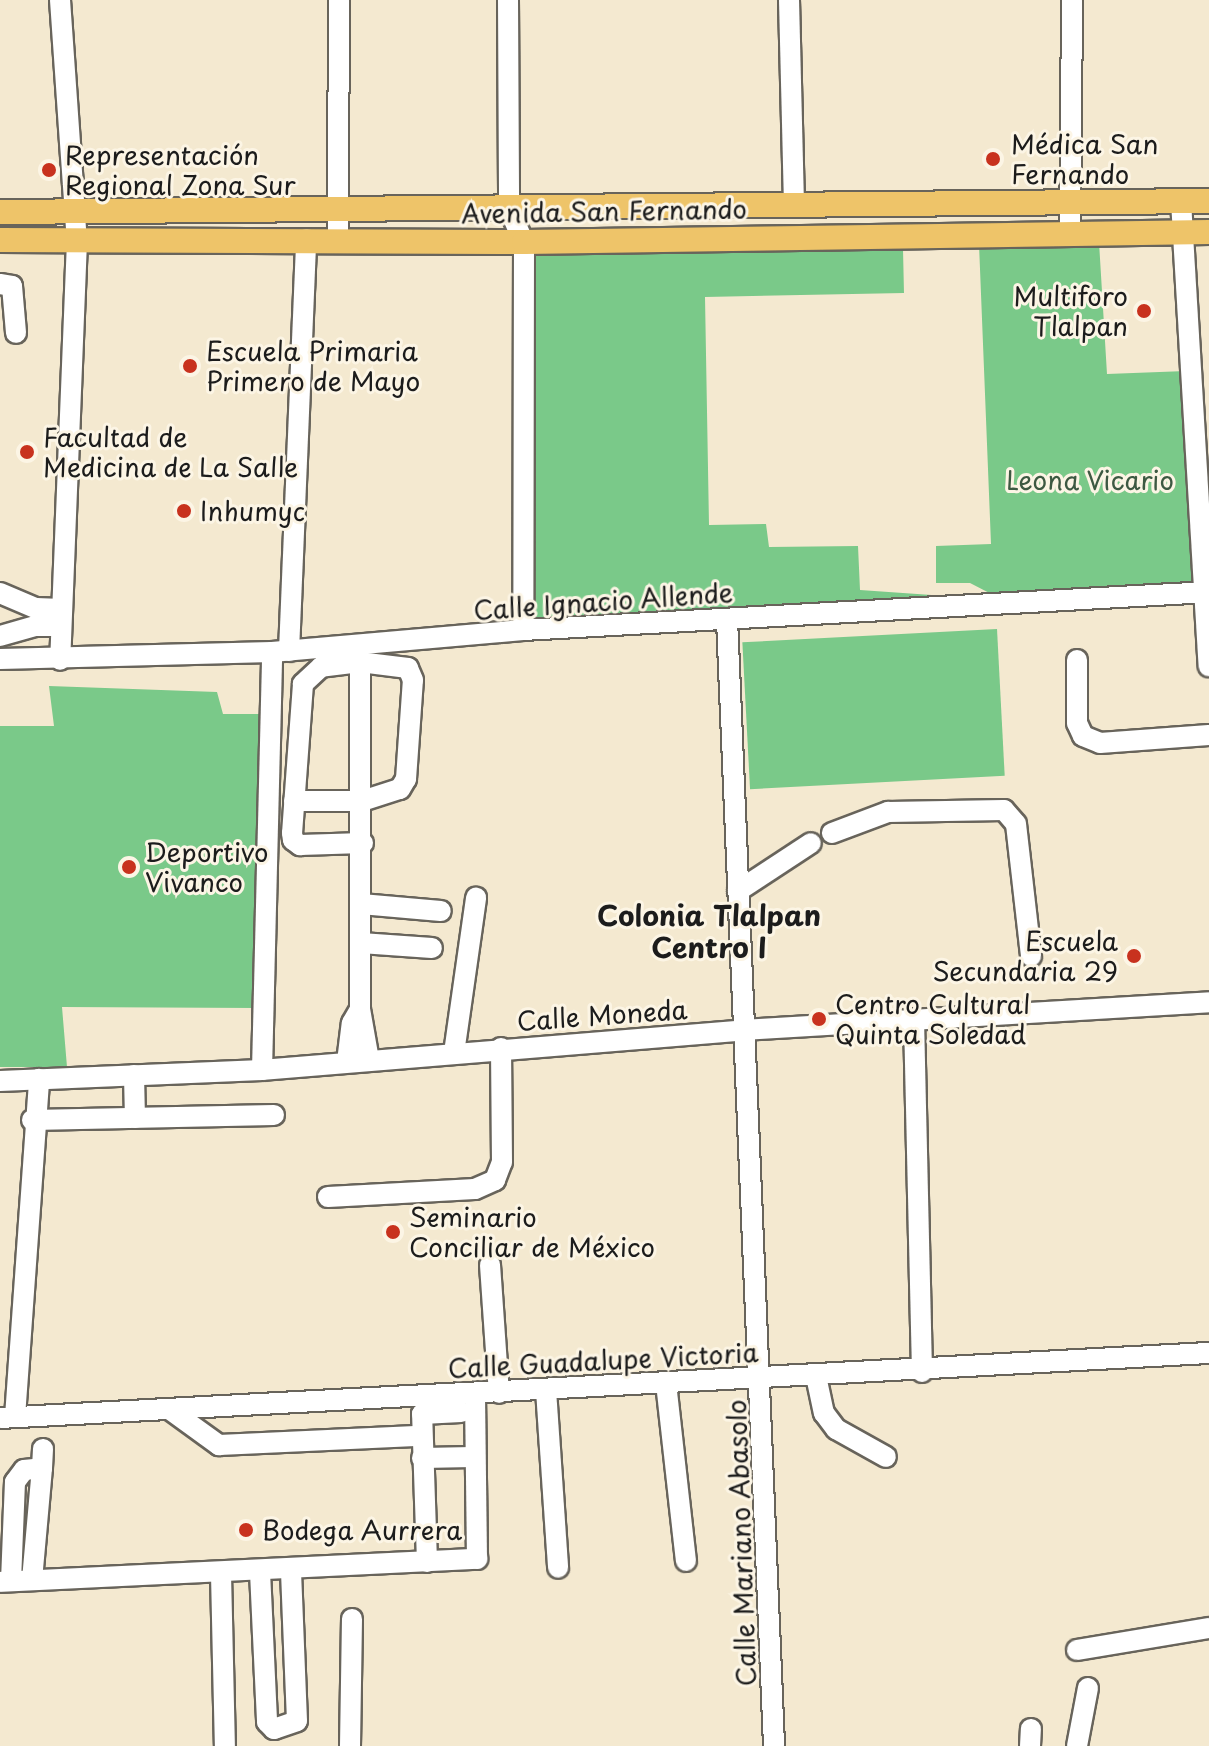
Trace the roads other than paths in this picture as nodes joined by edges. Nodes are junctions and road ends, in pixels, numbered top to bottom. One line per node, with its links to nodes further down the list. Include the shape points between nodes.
1 (60, 0): 13 (street)
2 (339, 0): 10 (street)
3 (508, 0): 11 (street)
4 (789, 0): 9 (street)
5 (1072, 0): 6 (street)
6 (1069, 201): 7 (main road, Avenida San Fernando); 9 (main road, Avenida San Fernando); 16 (street)
7 (1181, 201): 8 (main road, Avenida San Fernando); 14 (street)
8 (1209, 201)
9 (794, 205): 11 (main road, Avenida San Fernando)
10 (338, 208): 11 (main road, Avenida San Fernando); 13 (main road, Avenida San Fernando); 19 (street)
11 (509, 209): 21 (street)
12 (0, 212): 13 (main road, Avenida San Fernando)
13 (77, 212): 20 (street)
14 (1182, 232): 15 (main road, Avenida San Fernando); 16 (main road, Avenida San Fernando); 24 (street)
15 (1209, 232)
16 (1070, 233): 21 (main road, Avenida San Fernando)
17 (306, 239): 19 (main road, Avenida San Fernando); 20 (main road, Avenida San Fernando); 30 (street)
18 (0, 240): 20 (main road, Avenida San Fernando)
19 (338, 240): 21 (main road, Avenida San Fernando)
20 (77, 241): 26 (street)
21 (524, 242): 28 (street)
22 (0, 284): 23 (street, via 12,286)
23 (16, 333)
24 (1207, 592): 27 (street, Calle Ignacio Allende); 35 (street)
25 (0, 593): 26 (street)
26 (61, 618): 29 (street); 32 (street)
27 (727, 619): 28 (street, Calle Ignacio Allende); 42 (street, Calle Mariano Abasolo)
28 (523, 630): 30 (street, Calle Ignacio Allende)
29 (0, 636)
30 (280, 652): 32 (street, Calle Ignacio Allende); 57 (street)
31 (0, 659): 32 (street, Calle Ignacio Allende)
32 (60, 660)
33 (1077, 660): 36 (street, via 1077,723 1083,736 1100,743)
34 (360, 662): 37 (street, via 321,667 303,684); 38 (street); 38 (street, via 399,663 413,680 406,779 388,796)
35 (1209, 666)
36 (1209, 735)
37 (294, 801): 38 (street); 40 (street, via 292,833 300,845)
38 (362, 801): 40 (street)
39 (832, 833): 48 (street, via 888,812 1004,810 1016,824)
40 (363, 843): 44 (street)
41 (811, 843): 42 (street)
42 (738, 891): 52 (street, Calle Mariano Abasolo)
43 (476, 898): 54 (street)
44 (361, 904): 45 (street); 46 (street)
45 (441, 911)
46 (361, 943): 47 (street); 50 (street)
47 (432, 948)
48 (1031, 956)
49 (1209, 1002): 51 (street, Calle Moneda)
50 (360, 1009): 55 (street); 56 (street, via 352,1023)
51 (914, 1019): 52 (street, Calle Moneda); 67 (street)
52 (744, 1030): 53 (street, Calle Moneda); 69 (street, Calle Mariano Abasolo)
53 (501, 1048): 54 (street, Calle Moneda); 64 (street, via 502,1162 495,1180 475,1189)
54 (454, 1053): 55 (street, Calle Moneda)
55 (369, 1060): 56 (street, Calle Moneda)
56 (347, 1062): 57 (street, Calle Moneda)
57 (262, 1070): 58 (street, Calle Moneda)
58 (134, 1075): 59 (street, Calle Moneda); 62 (street)
59 (39, 1079): 60 (street, Calle Moneda); 63 (street)
60 (0, 1081)
61 (274, 1115): 62 (street)
62 (135, 1118): 63 (street)
63 (32, 1120): 75 (street)
64 (328, 1197)
65 (490, 1265): 72 (street)
66 (1209, 1353): 67 (street, Calle Guadalupe Victoria)
67 (922, 1372): 68 (street, Calle Guadalupe Victoria)
68 (816, 1376): 69 (street, Calle Guadalupe Victoria); 78 (street, via 824,1413 836,1429)
69 (761, 1378): 70 (street, Calle Guadalupe Victoria); 94 (street, Calle Mariano Abasolo)
70 (666, 1383): 71 (street, Calle Guadalupe Victoria); 81 (street)
71 (546, 1390): 72 (street, Calle Guadalupe Victoria); 83 (street)
72 (499, 1393): 73 (street, Calle Guadalupe Victoria)
73 (467, 1407): 74 (street, Calle Guadalupe Victoria); 76 (street, via 422,1414); 77 (street)
74 (169, 1409): 75 (street, Calle Guadalupe Victoria); 76 (street, via 219,1445)
75 (7, 1417)
76 (421, 1436): 79 (street)
77 (473, 1457): 79 (street); 82 (street, via 477,1559)
78 (886, 1457)
79 (422, 1458): 82 (street)
80 (42, 1459): 87 (street)
81 (686, 1561)
82 (427, 1562): 84 (street)
83 (558, 1568)
84 (291, 1570): 85 (street); 85 (street, via 297,1721 274,1729 267,1722)
85 (260, 1572): 86 (street)
86 (221, 1574): 87 (street); 92 (street)
87 (14, 1581)
88 (352, 1619): 93 (street)
89 (1209, 1628): 90 (street)
90 (1077, 1650)
91 (1088, 1688): 95 (street)
92 (225, 1746)
93 (350, 1746)
94 (774, 1746)
95 (1077, 1746)

